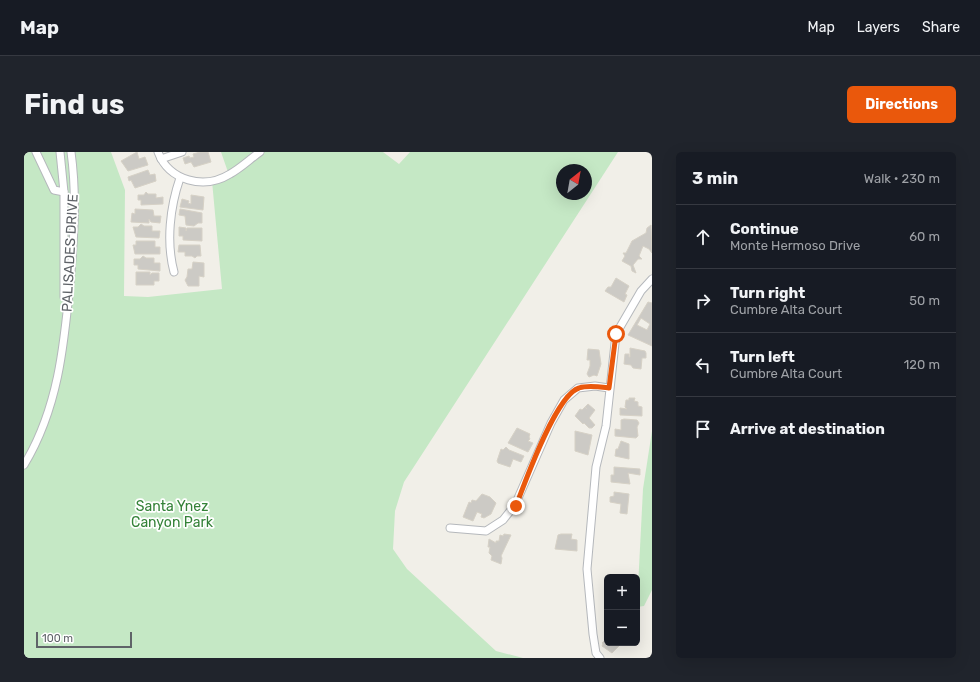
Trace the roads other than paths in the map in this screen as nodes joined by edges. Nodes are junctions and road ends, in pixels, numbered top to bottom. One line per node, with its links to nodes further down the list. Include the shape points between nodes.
1 (36, 152): 8 (street, via 54,190)
2 (60, 152): 8 (street, PALISADES DRIVE)
3 (71, 152): 11 (street, PALISADES DRIVE, via 74,238)
4 (182, 152): 6 (street)
5 (260, 152): 7 (street, via 229,175 212,181 197,182)
6 (159, 156): 7 (street, via 168,170)
7 (180, 178): 9 (street, via 172,203 170,257)
8 (64, 192): 11 (street, PALISADES DRIVE)
9 (174, 272)
10 (652, 279): 12 (street, via 641,291 616,334)
11 (63, 355): 13 (street, PALISADES DRIVE, via 46,418)
12 (609, 388): 14 (street, via 578,388 564,400 551,423 516,506 503,520 486,531); 15 (street, via 606,426 596,467 588,569 592,634 596,653)
13 (24, 465)
14 (450, 528)
15 (600, 658)

